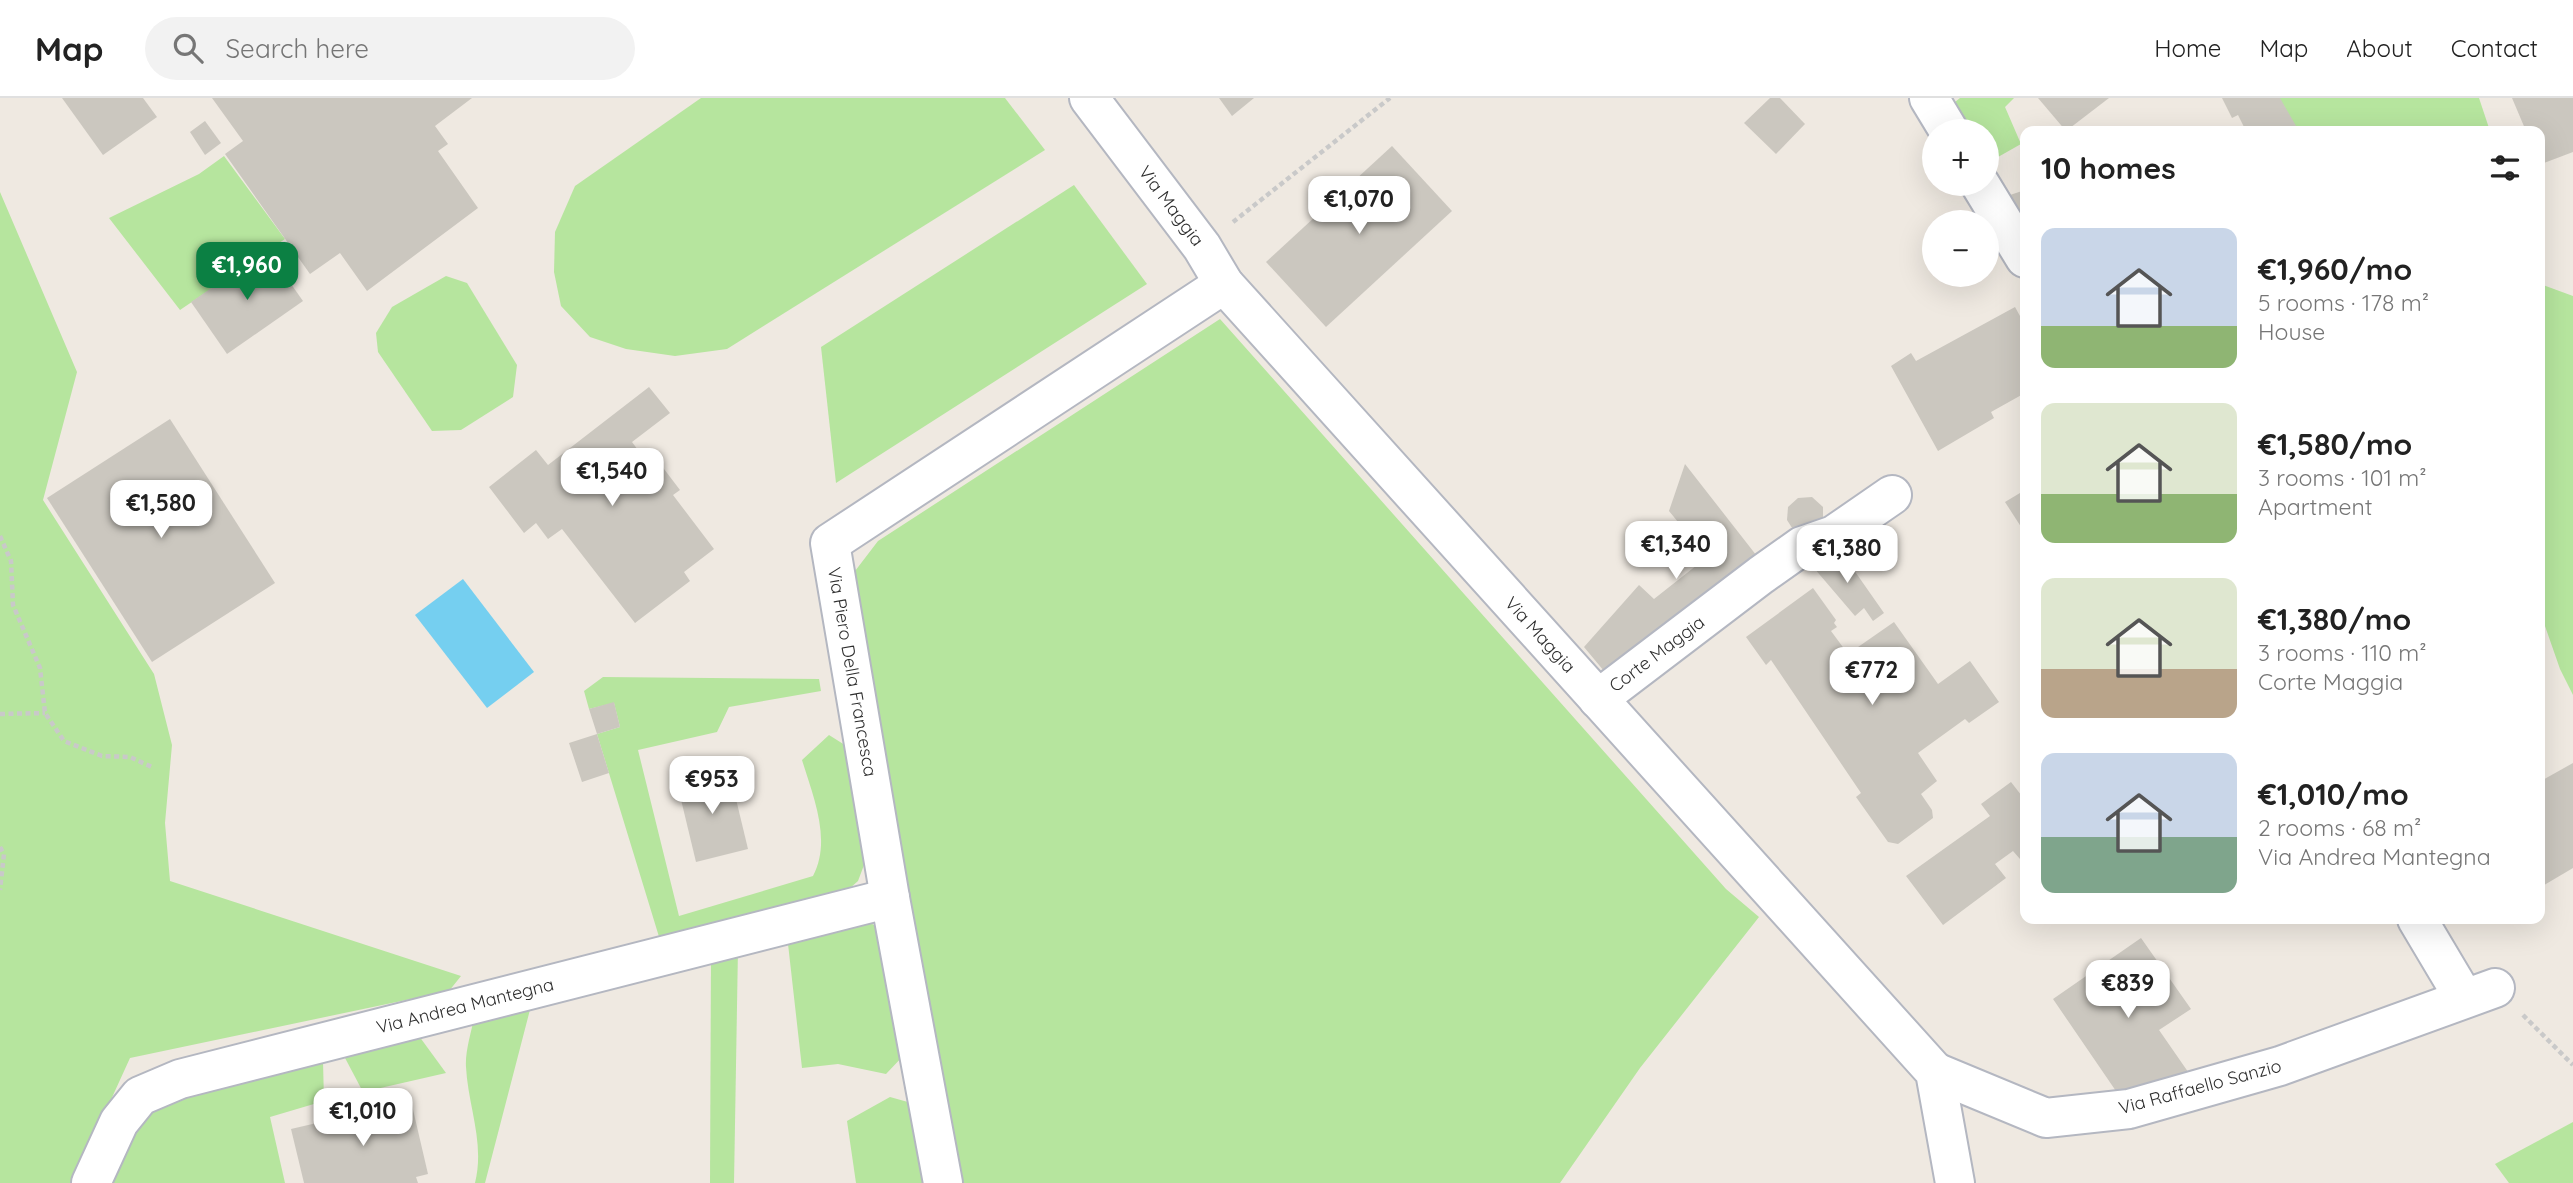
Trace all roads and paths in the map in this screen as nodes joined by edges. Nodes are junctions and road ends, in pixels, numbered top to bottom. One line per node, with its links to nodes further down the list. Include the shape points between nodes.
1 (1089, 98): 6 (street, Via Maggia)
2 (1390, 98): 6 (path)
3 (1929, 98): 4 (street)
4 (1942, 119)
5 (1987, 196): 7 (street)
6 (1202, 247): 8 (street, Via Maggia)
7 (2020, 250)
8 (1224, 284): 11 (street, Via Maggia); 17 (street, Via Piero Della Francesca, via 830,543)
9 (1892, 495): 11 (street, Corte Maggia, via 1834,535 1802,546)
10 (0, 537): 12 (path, via 11,561 13,605 40,668)
11 (1598, 699): 21 (street, Via Maggia)
12 (45, 712): 13 (path); 14 (path, via 64,741 103,756 130,757)
13 (0, 714)
14 (154, 768)
15 (0, 847): 16 (path, via 4,854)
16 (0, 890)
17 (890, 898): 22 (street, Via Andrea Mantegna, via 180,1079 140,1097 119,1122); 23 (street, Via Piero Della Francesca)
18 (2421, 924): 19 (street)
19 (2479, 993): 20 (path); 21 (street, Via Raffaello Sanzio, via 2280,1066 2129,1110 2046,1118)
20 (2573, 1065)
21 (1935, 1072): 24 (street)
22 (91, 1183)
23 (943, 1183)
24 (1955, 1183)

